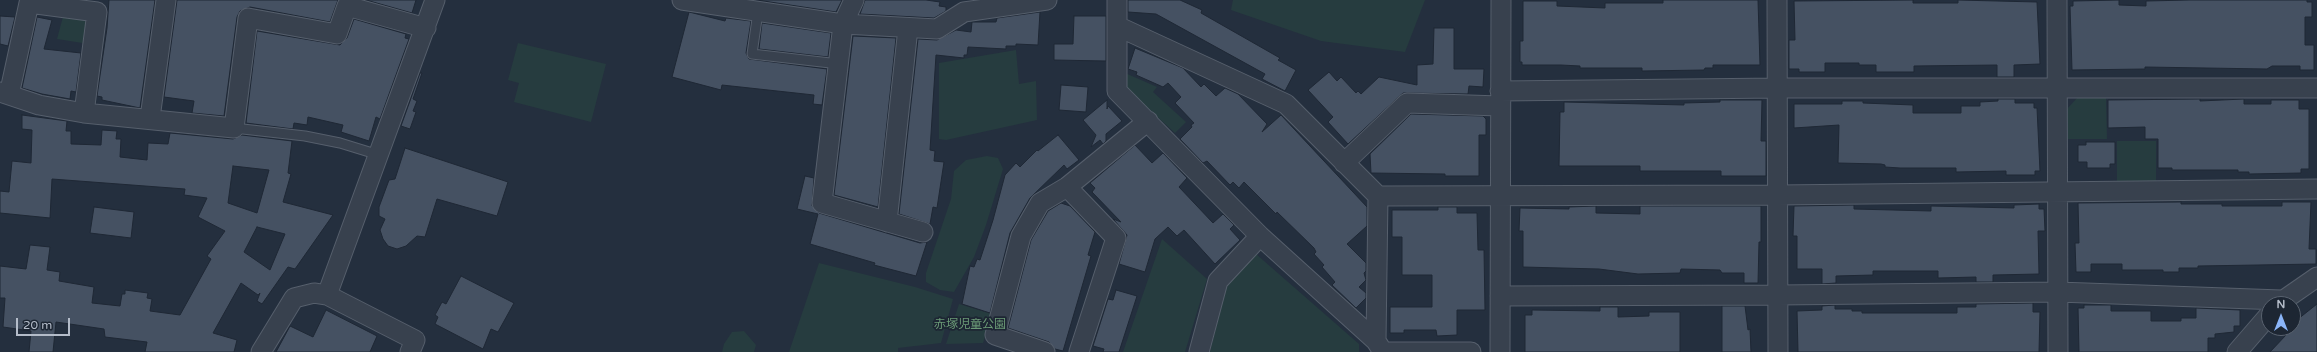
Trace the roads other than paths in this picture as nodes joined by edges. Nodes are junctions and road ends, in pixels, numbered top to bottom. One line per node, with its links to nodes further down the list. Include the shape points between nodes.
1 (166, 0): 23 (street)
2 (435, 0): 14 (street)
3 (682, 0): 11 (street)
4 (854, 0): 12 (street)
5 (1117, 0): 13 (street)
6 (1501, 0): 21 (street)
7 (1777, 0): 17 (street)
8 (2057, 0): 18 (street)
9 (1039, 1): 10 (street)
10 (960, 6): 15 (street, via 937,30)
11 (758, 12): 12 (street); 16 (lane, via 752,54)
12 (844, 24): 15 (street); 16 (street)
13 (1117, 26): 24 (street, via 1117,91); 27 (street, via 1286,104)
14 (426, 28): 25 (street, via 347,6 337,34 248,18); 26 (street)
15 (908, 28): 34 (street)
16 (839, 64): 34 (street, via 822,203)
17 (1778, 88): 18 (street); 21 (street); 31 (street)
18 (2058, 88): 19 (street); 30 (street)
19 (2317, 88)
20 (5, 94): 22 (street, via 39,105); 22 (street, via 29,3 97,12)
21 (1500, 98): 27 (street, via 1407,103); 33 (street)
22 (84, 113): 23 (street)
23 (150, 118): 25 (street)
24 (1148, 121): 28 (street); 36 (street)
25 (234, 128): 26 (lane, via 305,136)
26 (379, 155): 39 (street)
27 (1344, 163): 32 (street)
28 (1067, 187): 48 (street, via 1040,203 1021,236 994,335); 49 (street, via 1116,238)
29 (2317, 189): 30 (street)
30 (2057, 191): 31 (street); 38 (street)
31 (1777, 195): 33 (street); 41 (street)
32 (1378, 196): 33 (street); 45 (street)
33 (1500, 196): 40 (street)
34 (887, 222): 35 (street)
35 (923, 232)
36 (1260, 236): 45 (street); 50 (street, via 1218,281)
37 (2317, 276): 42 (street)
38 (2058, 292): 41 (street); 43 (street); 54 (street)
39 (326, 295): 46 (street, via 314,292 294,298); 47 (street, via 415,340)
40 (1500, 296): 41 (street); 52 (street)
41 (1778, 296): 53 (street)
42 (2289, 296)
43 (2261, 301)
44 (2261, 324): 55 (street)
45 (1376, 341): 51 (street, via 1383,352)
46 (261, 352)
47 (410, 352)
48 (1045, 352)
49 (1078, 352)
50 (1198, 352)
51 (1471, 352)
52 (1500, 352)
53 (1778, 352)
54 (2058, 352)
55 (2237, 352)

